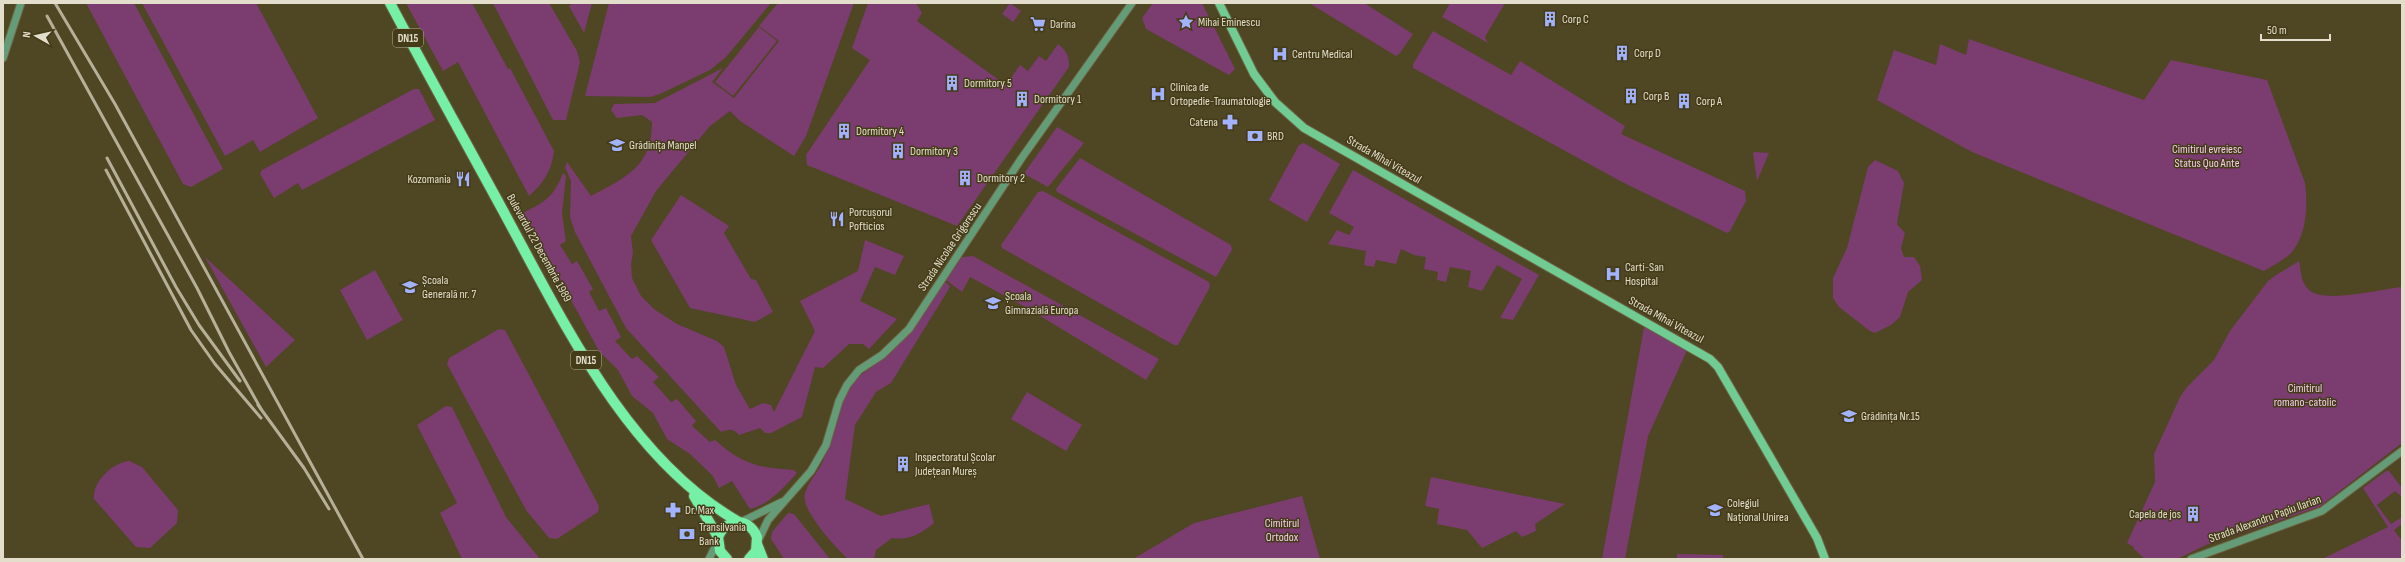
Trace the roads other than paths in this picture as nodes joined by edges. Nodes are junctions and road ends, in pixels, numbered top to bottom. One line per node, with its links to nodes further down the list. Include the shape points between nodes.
1 (21, 3): 5 (street)
2 (390, 3): 7 (main road, Bulevardul 22 Decembrie 1989 / DN15, via 590,367 644,440)
3 (1132, 3): 8 (street, Strada Nicolae Grigorescu, via 1021,159 909,328 882,355 859,370 847,385 839,401 826,445 812,471)
4 (1219, 3): 16 (main road, Strada Mihai Viteazul, via 1254,74 1275,102 1304,128 1710,359 1718,367 1792,494 1817,538)
5 (3, 58)
6 (2402, 451): 17 (street, Strada Alexandru Papiu Ilarian, via 2322,511)
7 (690, 488): 9 (main road, Bulevardul 22 Decembrie 1989 / DN15, via 712,507); 10 (main road, Bulevardul 22 Decembrie 1989 / DN15)
8 (789, 498): 9 (street, Strada Nicolae Grigorescu, via 762,514); 11 (street, Strada Nicolae Grigorescu, via 768,520)
9 (740, 522): 10 (main road, via 724,528); 11 (main road, Bulevardul 22 Decembrie 1989 / DN15, via 753,529)
10 (718, 539): 12 (street); 13 (main road, Bulevardul 22 Decembrie 1989 / DN15, via 720,551)
11 (758, 542): 14 (main road, via 756,552); 15 (main road, DN15)
12 (709, 559)
13 (727, 559)
14 (749, 559)
15 (763, 559)
16 (1825, 559)
17 (2191, 559)

